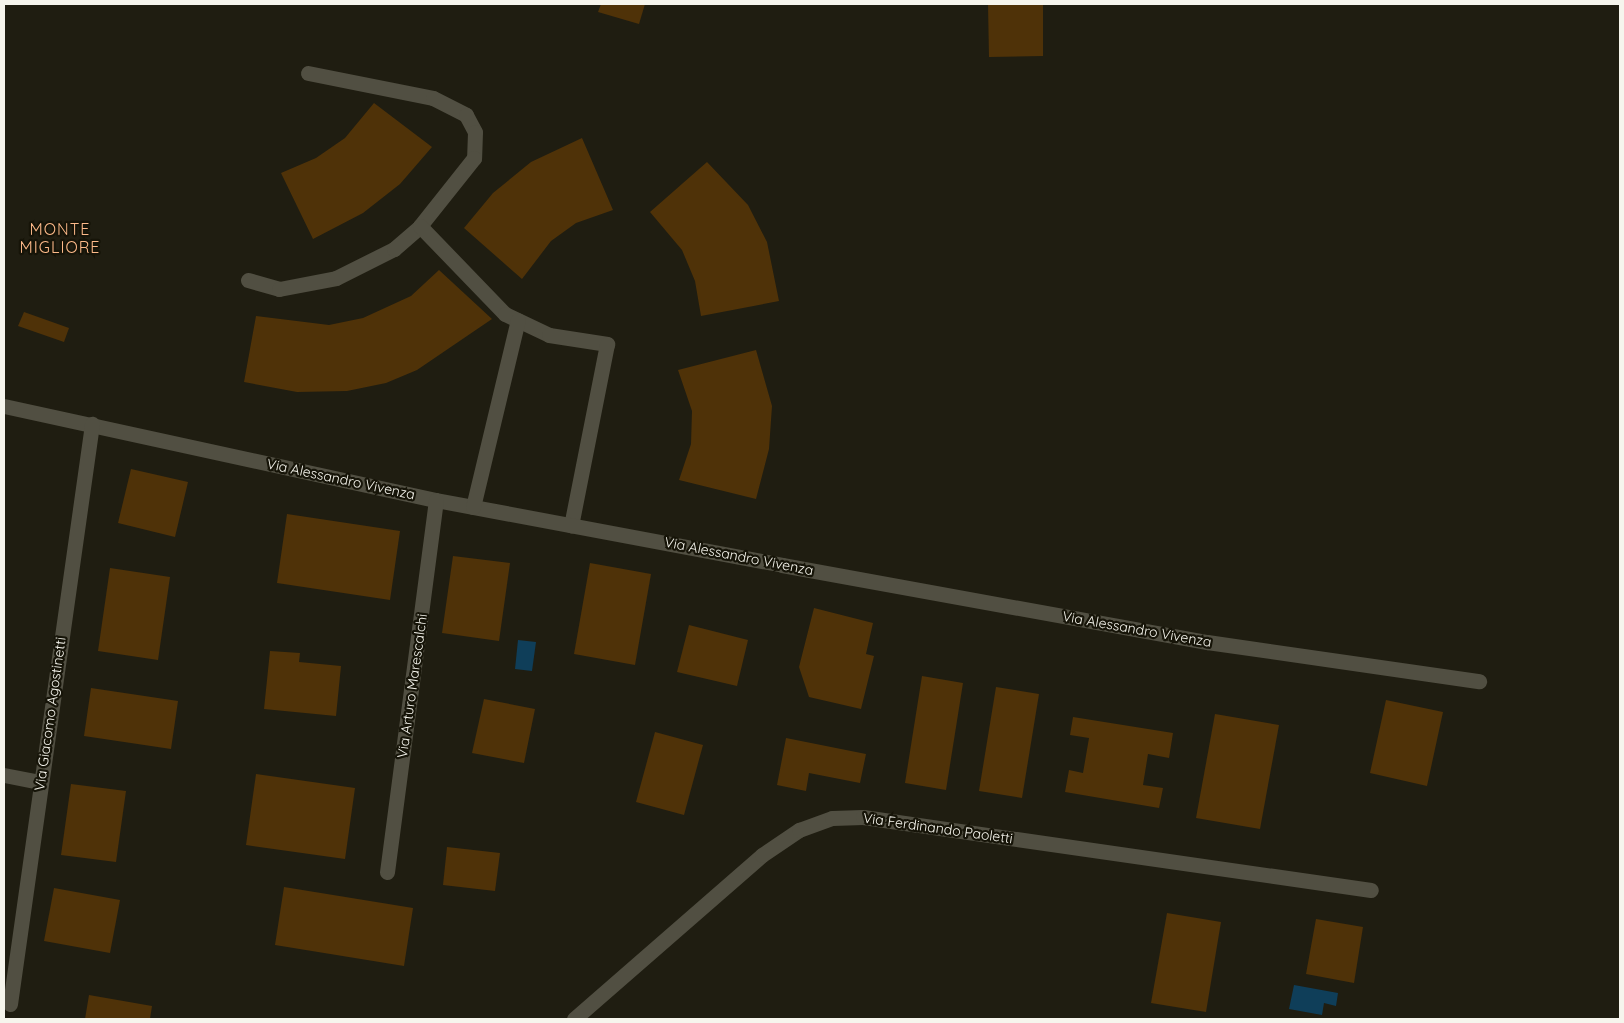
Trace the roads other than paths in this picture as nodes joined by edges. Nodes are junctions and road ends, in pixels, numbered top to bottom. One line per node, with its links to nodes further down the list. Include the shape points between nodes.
1 (308, 74): 2 (street, via 433,98 466,115 475,132 474,158)
2 (420, 226): 3 (street, via 394,249 336,278 280,289); 4 (street, via 505,314)
3 (248, 280)
4 (518, 320): 8 (street); 9 (street, via 549,336 607,344)
5 (4, 406): 6 (street, Via Alessandro Vivenza)
6 (92, 424): 7 (street, Via Alessandro Vivenza); 12 (street, Via Giacomo Agostinetti)
7 (436, 500): 8 (street, Via Alessandro Vivenza); 13 (street, Via Arturo Marescalchi)
8 (473, 507): 9 (street, Via Alessandro Vivenza)
9 (571, 525): 10 (street, Via Alessandro Vivenza, via 1207,642)
10 (1479, 681)
11 (4, 775): 12 (street)
12 (40, 782): 15 (street, Via Giacomo Agostinetti)
13 (387, 872)
14 (1371, 890): 16 (street, Via Ferdinando Paoletti, via 863,817 832,818 798,830 766,851)
15 (10, 1004)
16 (574, 1019)

